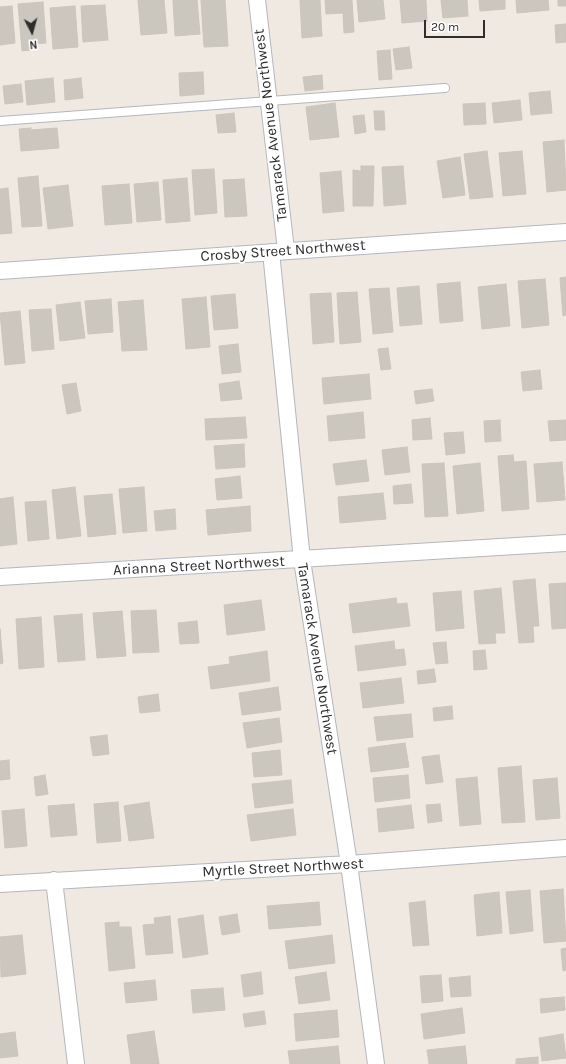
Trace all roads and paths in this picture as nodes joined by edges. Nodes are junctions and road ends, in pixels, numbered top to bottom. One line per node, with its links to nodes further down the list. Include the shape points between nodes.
1 (257, 0): 3 (street, Tamarack Avenue Northwest)
2 (446, 88): 3 (lane)
3 (268, 100): 4 (lane); 6 (street, Tamarack Avenue Northwest)
4 (0, 121)
5 (566, 232): 6 (street, Crosby Street Northwest)
6 (278, 251): 7 (street, Crosby Street Northwest); 9 (street, Tamarack Avenue Northwest)
7 (0, 271)
8 (566, 543): 9 (street, Arianna Street Northwest)
9 (302, 560): 10 (street, Arianna Street Northwest); 12 (street, Tamarack Avenue Northwest)
10 (0, 577)
11 (566, 848): 12 (street, Myrtle Street Northwest)
12 (349, 864): 13 (street, Myrtle Street Northwest); 16 (street, Tamarack Avenue Northwest)
13 (54, 880): 14 (street, Myrtle Street Northwest); 15 (street)
14 (0, 884)
15 (76, 1064)
16 (376, 1064)

